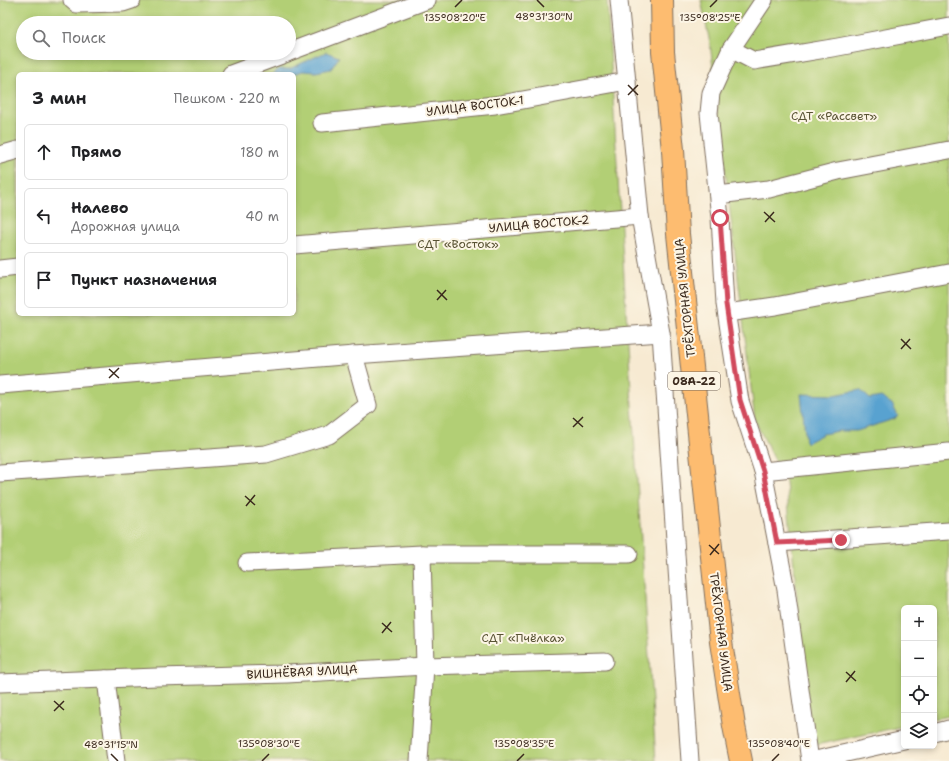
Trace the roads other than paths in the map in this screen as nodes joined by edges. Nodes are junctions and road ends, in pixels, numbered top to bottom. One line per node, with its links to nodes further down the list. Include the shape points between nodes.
1 (72, 0): 2 (street, via 78,4 122,3)
2 (132, 0)
3 (427, 0): 9 (street)
4 (619, 0): 12 (street)
5 (662, 0): 45 (highway, ТРЁХГОРНАЯ УЛИЦА / 08А-22, via 663,52 679,241 721,642)
6 (764, 0): 8 (street)
7 (949, 26): 8 (street, via 754,61)
8 (731, 49): 17 (street, via 711,93 709,113)
9 (296, 50)
10 (269, 60): 11 (street)
11 (236, 72)
12 (627, 81): 13 (street, УЛИЦА ВОСТОК-1, via 495,105); 18 (street)
13 (322, 123)
14 (949, 150): 17 (street, via 838,171 769,189)
15 (16, 151): 16 (street)
16 (0, 155)
17 (718, 195): 23 (street)
18 (640, 216): 19 (street, УЛИЦА ВОСТОК-2); 24 (street)
19 (296, 244)
20 (16, 267): 21 (street)
21 (0, 269)
22 (949, 273): 23 (street)
23 (727, 313): 28 (street, via 740,400)
24 (661, 333): 25 (street); 44 (street)
25 (354, 355): 26 (street); 29 (street, via 368,405 329,435 266,454)
26 (0, 385)
27 (949, 452): 28 (street)
28 (763, 471): 31 (street)
29 (0, 472)
30 (949, 531): 31 (street)
31 (777, 543): 46 (street)
32 (422, 554): 33 (street); 34 (street); 36 (street)
33 (629, 554)
34 (247, 563)
35 (605, 661): 36 (street, ВИШНЁВАЯ УЛИЦА)
36 (425, 666): 37 (street, ВИШНЁВАЯ УЛИЦА, via 287,674); 43 (street)
37 (106, 679): 38 (street, ВИШНЁВАЯ УЛИЦА); 42 (street)
38 (0, 683)
39 (949, 729): 40 (street)
40 (937, 732)
41 (901, 741): 46 (street)
42 (116, 761)
43 (419, 761)
44 (690, 761)
45 (741, 761)
46 (810, 761)

